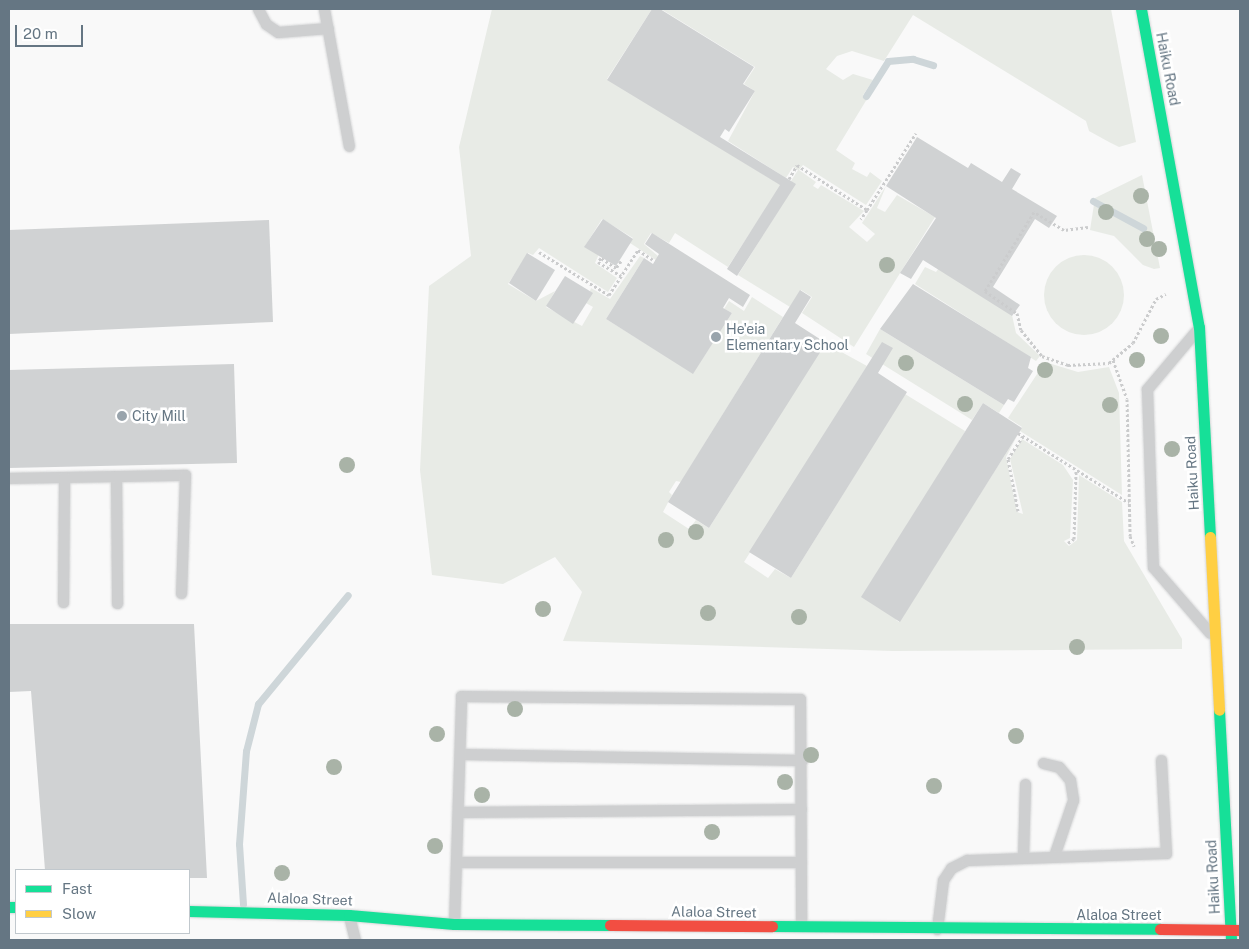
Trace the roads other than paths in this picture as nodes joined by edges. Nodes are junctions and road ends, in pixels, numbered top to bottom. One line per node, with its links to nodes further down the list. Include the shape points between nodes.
1 (258, 9): 4 (lane, via 266,24 278,32)
2 (324, 9): 4 (lane)
3 (1141, 9): 6 (street, Haiku Road)
4 (328, 28): 5 (lane)
5 (348, 146)
6 (1199, 327): 13 (street, Haiku Road); 13 (lane, via 1147,390 1153,567)
7 (116, 476): 8 (lane); 10 (lane, via 185,474); 12 (lane)
8 (64, 477): 9 (lane); 11 (lane)
9 (9, 478)
10 (181, 593)
11 (63, 602)
12 (117, 604)
13 (1216, 640): 31 (street, Haiku Road)
14 (461, 754): 15 (lane); 15 (lane, via 461,696 800,699); 20 (lane)
15 (802, 760): 19 (lane)
16 (1161, 760): 21 (lane, via 1166,853)
17 (1043, 763): 21 (lane, via 1058,767 1070,780 1073,800)
18 (1025, 784): 22 (lane)
19 (802, 809): 20 (lane); 24 (lane)
20 (458, 812): 23 (lane)
21 (1055, 853): 22 (lane)
22 (1023, 857): 30 (lane, via 967,860 951,868 943,880)
23 (456, 862): 24 (lane); 27 (lane)
24 (801, 862): 29 (lane)
25 (190, 911): 26 (street, Alaloa Street)
26 (349, 915): 27 (street, Alaloa Street); 32 (lane)
27 (454, 924): 28 (street, Alaloa Street)
28 (584, 925): 29 (street, Alaloa Street); 33 (lane)
29 (801, 928): 30 (street, Alaloa Street)
30 (937, 934): 31 (street, Alaloa Street)
31 (1234, 934)
32 (355, 940)
33 (582, 940)

